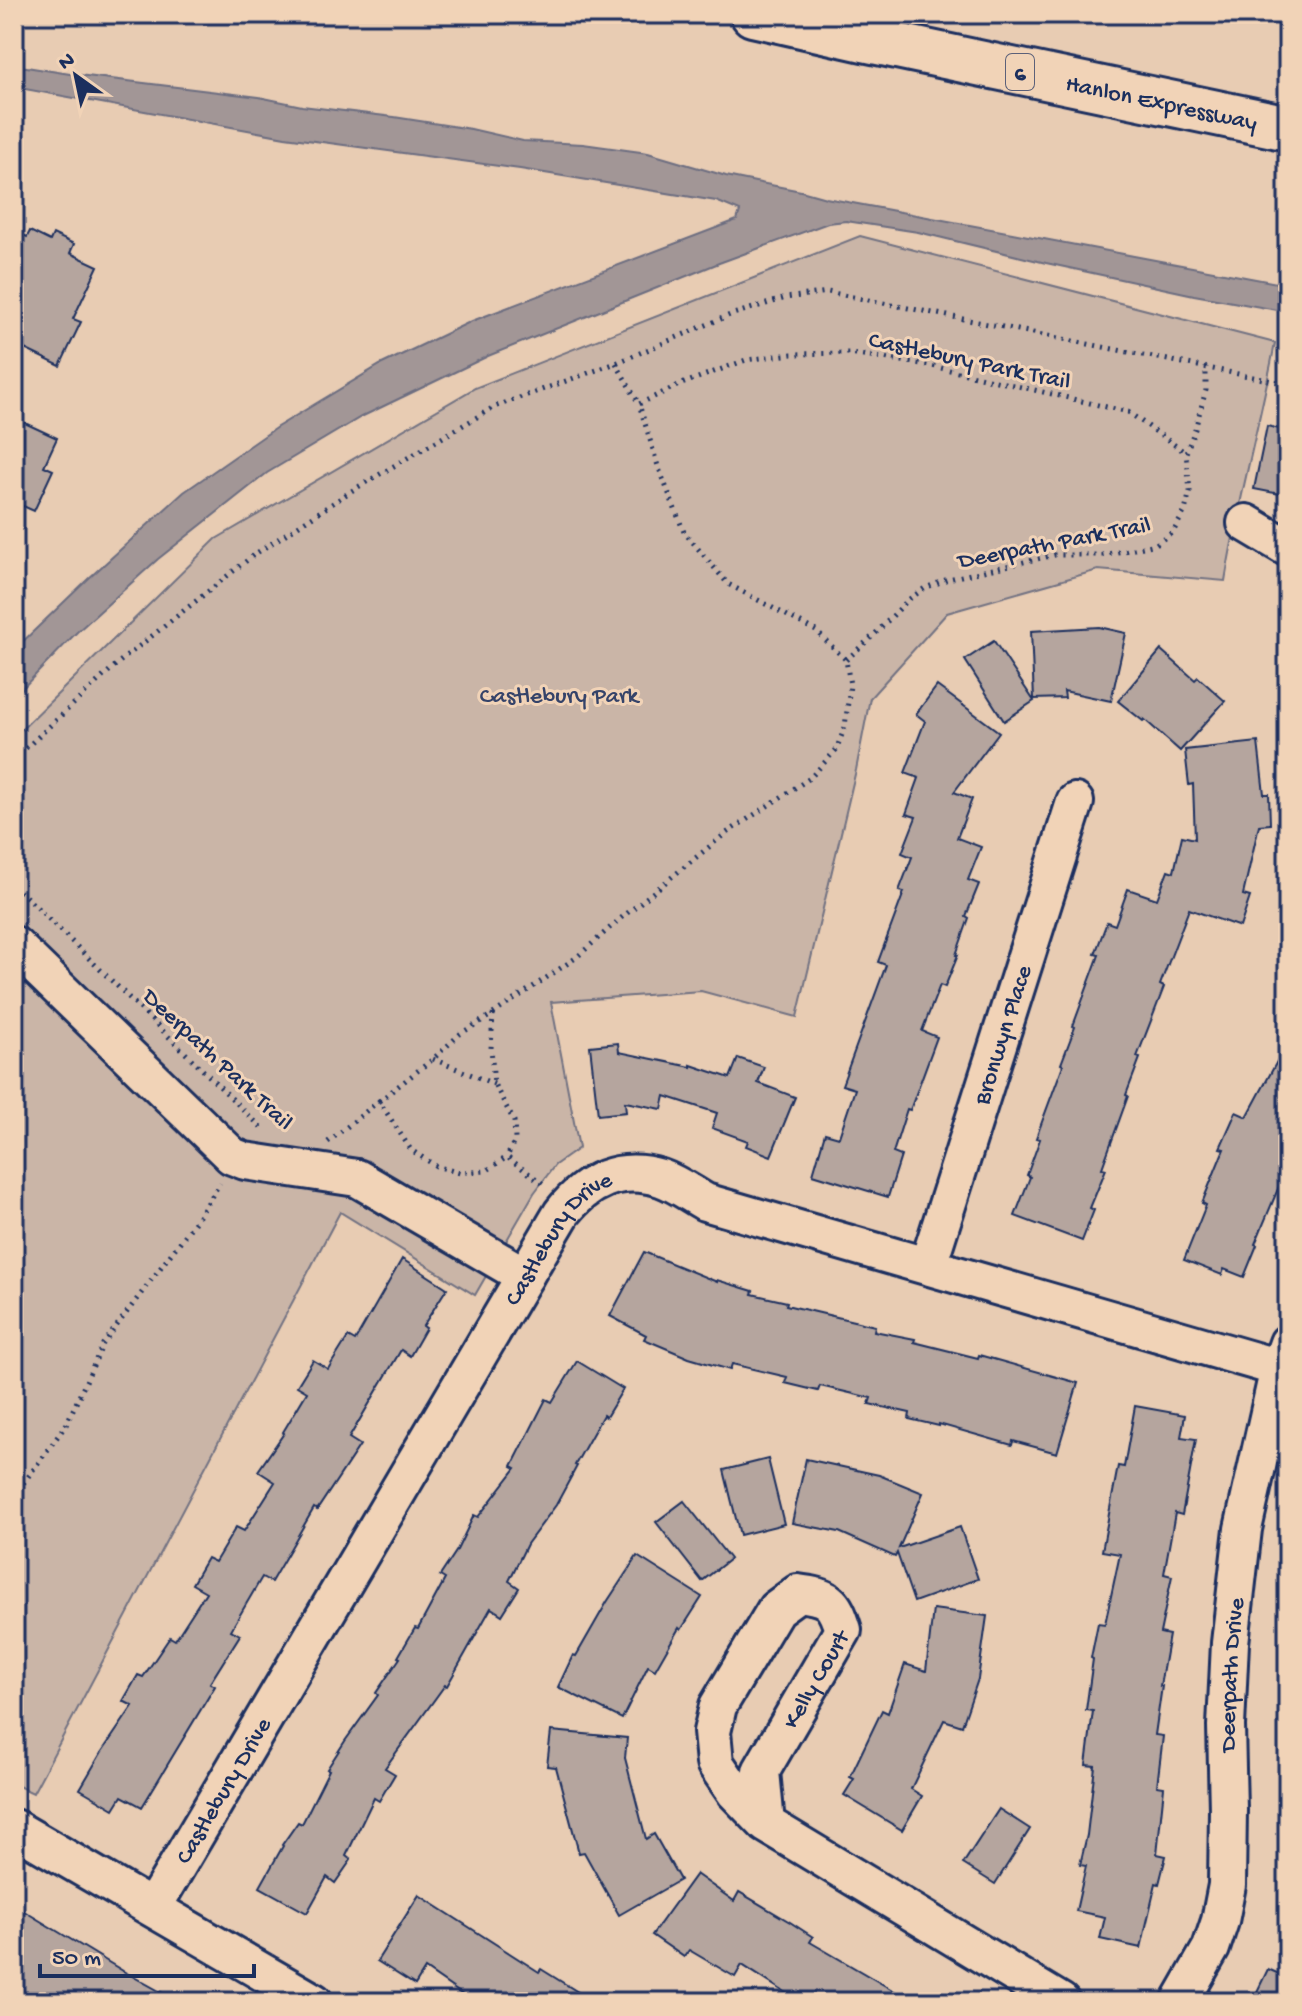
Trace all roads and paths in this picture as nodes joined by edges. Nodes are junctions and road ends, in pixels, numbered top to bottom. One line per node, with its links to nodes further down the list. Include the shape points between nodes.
1 (753, 14): 2 (highway, Hanlon Expressway / 6)
2 (1288, 128)
3 (14, 295): 4 (path, via 19,295)
4 (14, 313)
5 (616, 363): 6 (path, via 730,315 828,292); 8 (path); 13 (path, via 494,407 267,546 118,663)
6 (1206, 367): 7 (path); 9 (path, Deerpath Park Trail, via 1206,390)
7 (1288, 384)
8 (639, 404): 9 (path, Castlebury Park Trail, via 746,360 850,353 928,365 1128,412); 12 (path, via 684,532 728,584 816,631)
9 (1186, 453): 12 (path, Deerpath Park Trail, via 1190,491 1185,511 1173,532 1156,544 1102,555 1055,555 948,579 908,600)
10 (1246, 523): 11 (street)
11 (1288, 548)
12 (846, 660): 17 (path, via 850,685 845,727 836,750 810,778 725,834 577,957)
13 (14, 759)
14 (1075, 802): 26 (street, Bronwyn Place)
15 (14, 885): 21 (path, Deerpath Park Trail)
16 (14, 945): 23 (street)
17 (493, 1014): 18 (path); 19 (path)
18 (433, 1059): 19 (path); 20 (path)
19 (494, 1084): 24 (path, via 514,1121 515,1139)
20 (379, 1101): 22 (path, Deerpath Park Trail); 24 (path, via 411,1150 436,1166 460,1173 486,1171)
21 (271, 1138)
22 (318, 1146)
23 (232, 1156): 27 (street, via 357,1178); 29 (path, via 198,1218 103,1344 66,1425)
24 (507, 1157): 25 (path)
25 (570, 1203): 26 (street, Castlebury Drive, via 602,1178 630,1173 661,1178 705,1202); 27 (street, Castlebury Drive)
26 (928, 1265): 28 (street, Castlebury Drive)
27 (525, 1276): 32 (street, Castlebury Drive)
28 (1284, 1356): 35 (street, Deerpath Drive, via 1243,1529 1230,1643 1227,1885 1211,1948)
29 (14, 1496)
30 (766, 1824): 30 (street, Kelly Court, via 761,1771 843,1630 838,1611 822,1596 798,1593 776,1609 718,1706 712,1732 715,1763); 34 (street, Kelly Court)
31 (14, 1828): 32 (street)
32 (153, 1907): 33 (street)
33 (314, 2002)
34 (1061, 2002)
35 (1180, 2002)

